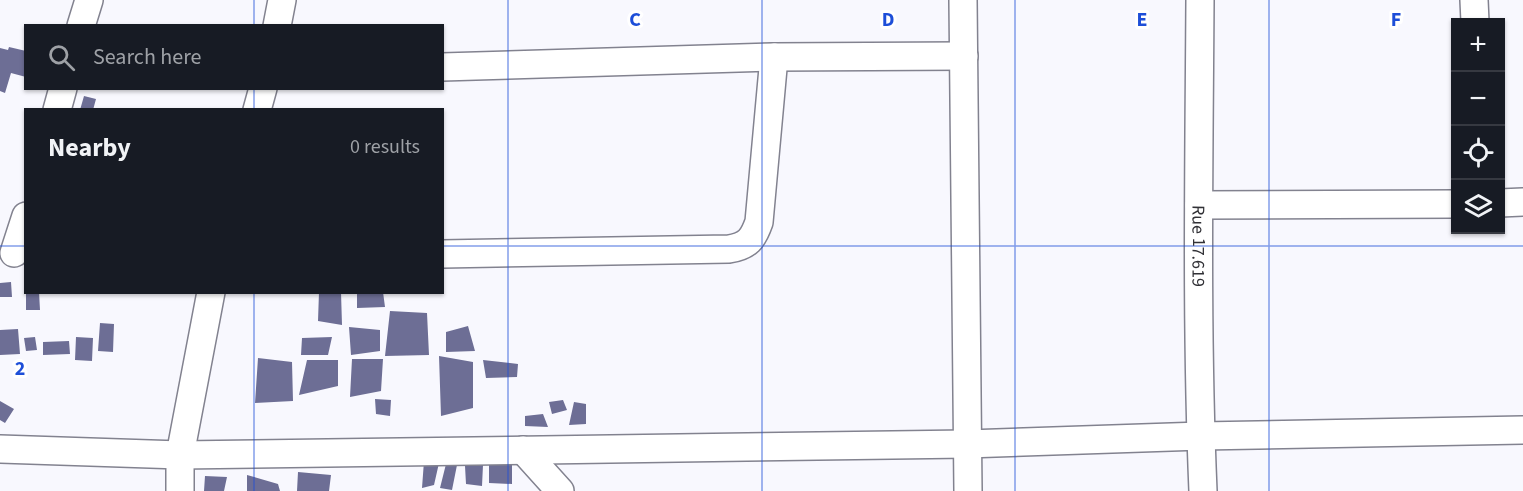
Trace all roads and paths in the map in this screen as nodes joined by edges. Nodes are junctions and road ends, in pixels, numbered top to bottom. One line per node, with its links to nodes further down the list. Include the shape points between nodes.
1 (89, 0): 7 (street)
2 (282, 0): 8 (street)
3 (963, 0): 9 (street)
4 (1200, 0): 19 (street, Rue 17.619)
5 (1474, 0): 6 (street)
6 (1474, 18)
7 (82, 24)
8 (277, 24)
9 (964, 56): 10 (street); 26 (street)
10 (774, 57): 11 (street); 22 (street, via 759,222 755,234 740,247)
11 (444, 67)
12 (62, 90): 14 (street)
13 (262, 90): 15 (street)
14 (58, 108)
15 (258, 108)
16 (1523, 202): 17 (street)
17 (1505, 203)
18 (1451, 204): 19 (street)
19 (1199, 205): 25 (street, Rue 17.619)
20 (24, 222): 21 (street)
21 (13, 253)
22 (444, 254)
23 (211, 294): 29 (street)
24 (1523, 430): 25 (street)
25 (1201, 436): 26 (street); 33 (street, Rue 17.619)
26 (967, 444): 28 (street); 32 (street)
27 (0, 448): 29 (street)
28 (523, 450): 29 (street); 31 (street)
29 (180, 455): 30 (street)
30 (180, 491)
31 (560, 491)
32 (968, 491)
33 (1203, 491)

